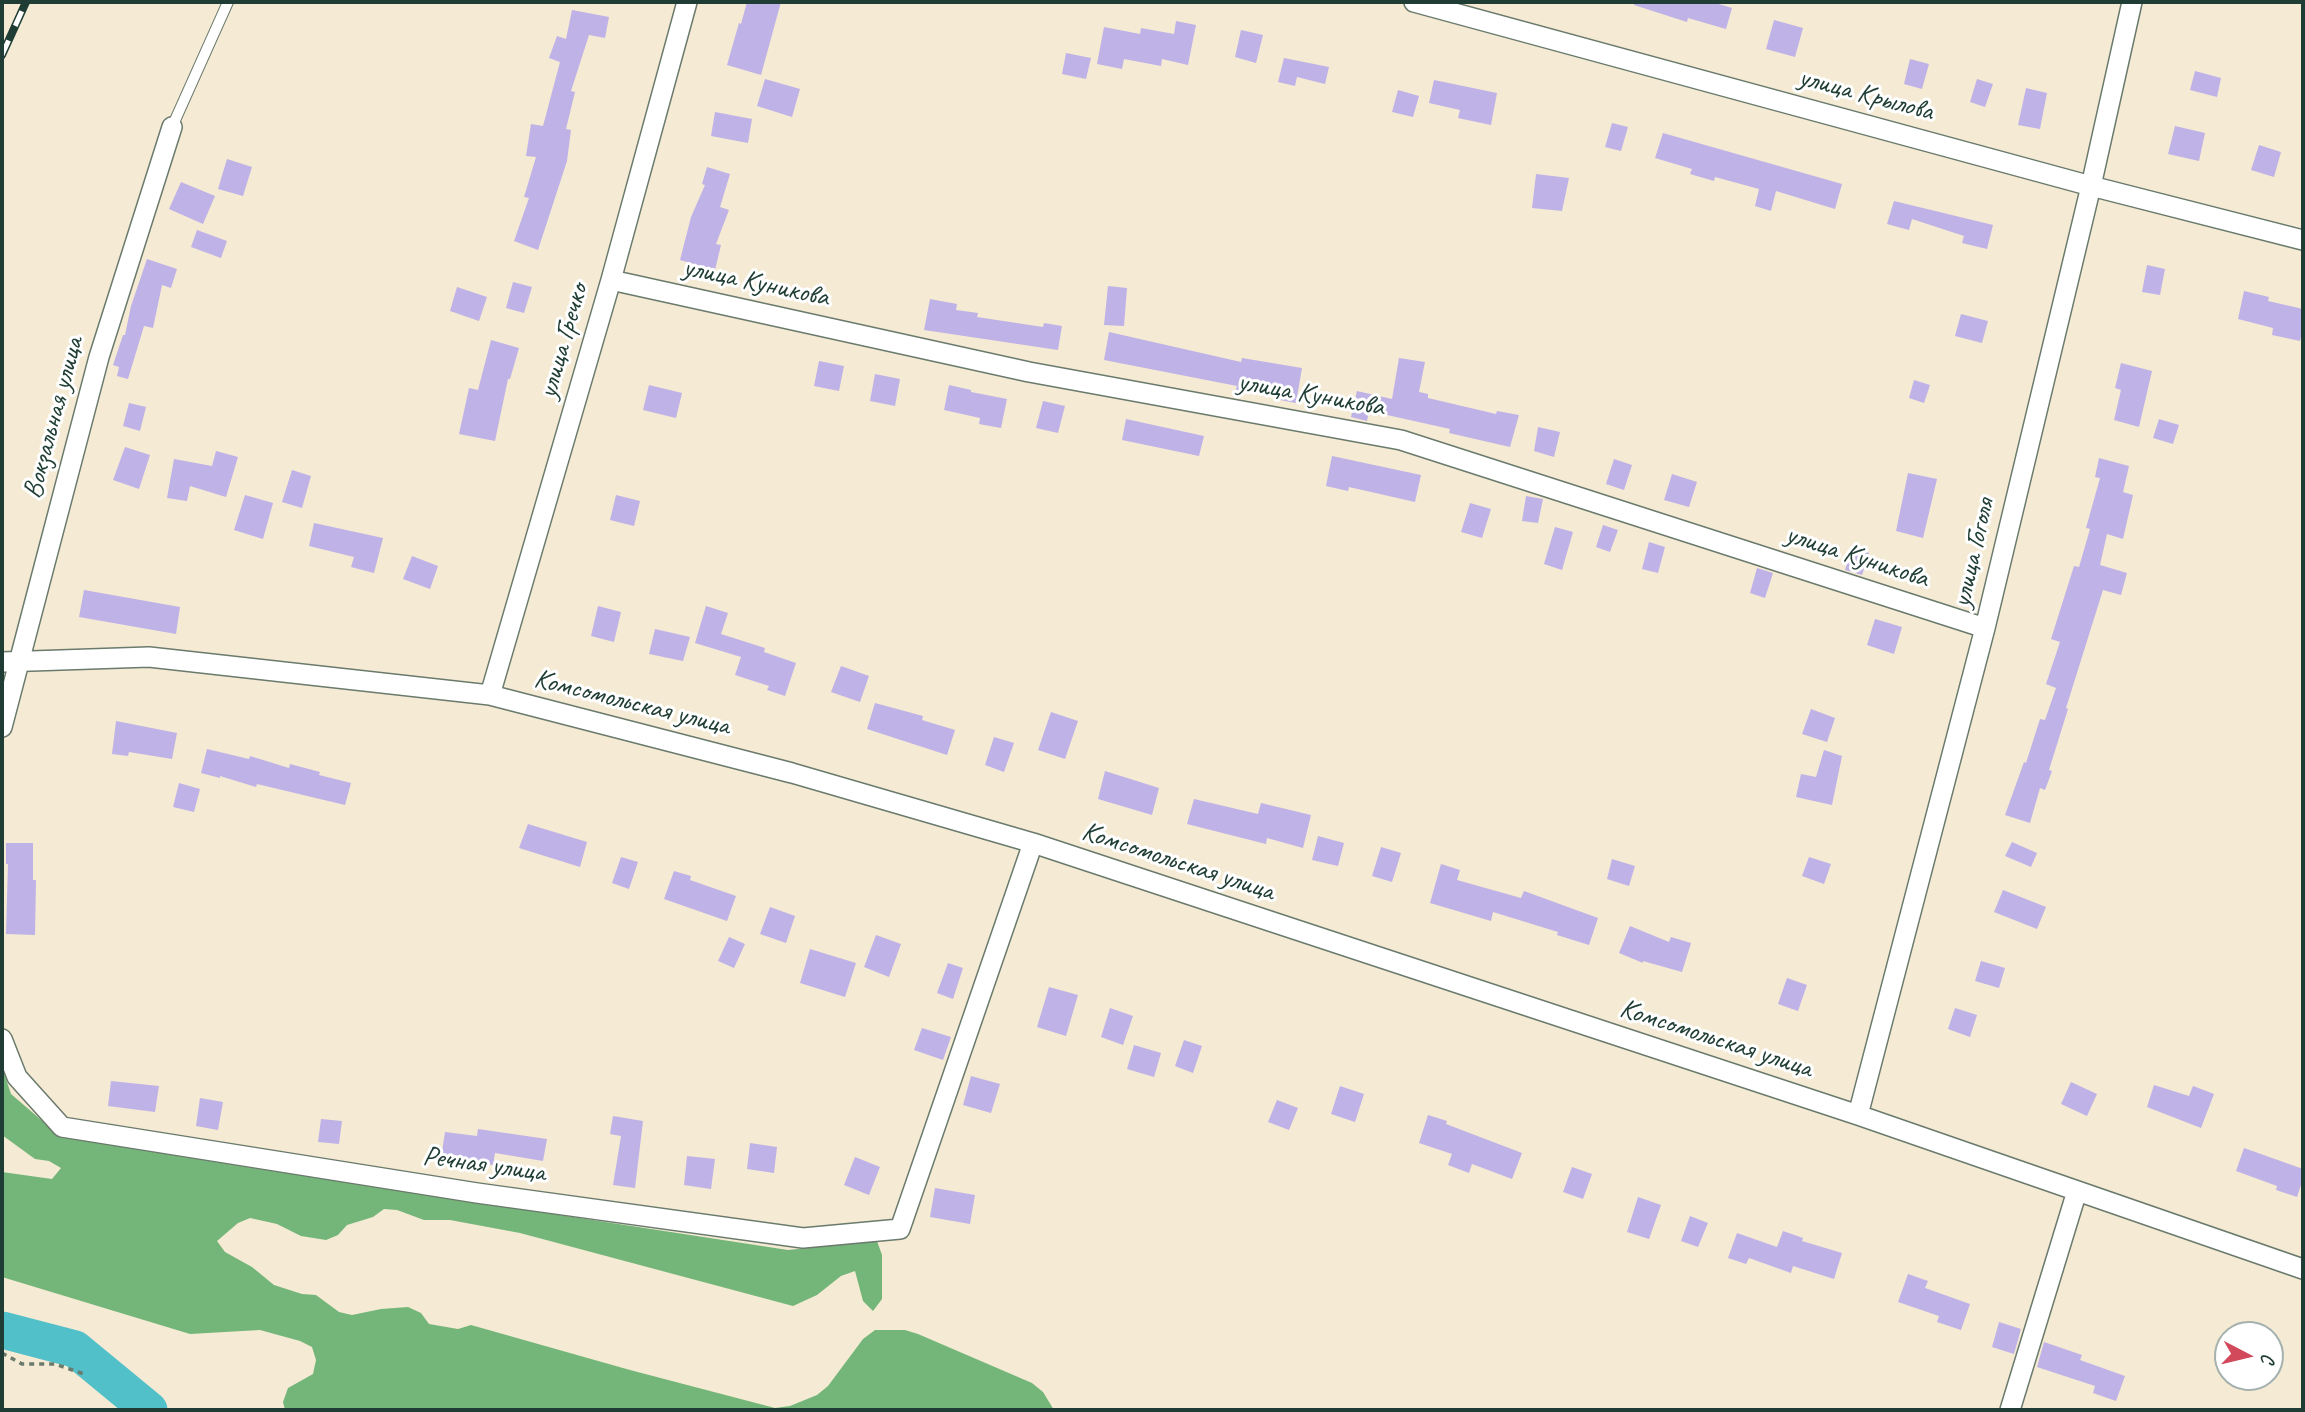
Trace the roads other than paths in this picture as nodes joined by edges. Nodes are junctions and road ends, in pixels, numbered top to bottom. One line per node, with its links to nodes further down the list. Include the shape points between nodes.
1 (228, 2): 5 (lane)
2 (687, 2): 8 (street, улица Гречко)
3 (1414, 2): 6 (street, улица Крылова)
4 (2132, 2): 6 (street, улица Гоголя)
5 (172, 127): 10 (street, Вокзальная улица)
6 (2091, 186): 7 (street, улица Крылова); 9 (street, улица Гоголя)
7 (2303, 240)
8 (611, 280): 9 (street, улица Куникова, via 1029,372 1401,440); 11 (street, улица Гречко)
9 (1985, 628): 15 (street, улица Гоголя)
10 (9, 662): 11 (street, Комсомольская улица, via 149,657); 12 (street, Вокзальная улица)
11 (490, 695): 13 (street, Комсомольская улица, via 792,773)
12 (2, 727)
13 (1033, 844): 14 (street, Речная улица, via 900,1229 803,1238 477,1193 62,1127 17,1077); 15 (street, Комсомольская улица)
14 (2, 1039)
15 (1858, 1115): 16 (street, Комсомольская улица)
16 (2077, 1191): 17 (street, Комсомольская улица); 18 (street)
17 (2303, 1269)
18 (2010, 1410)

